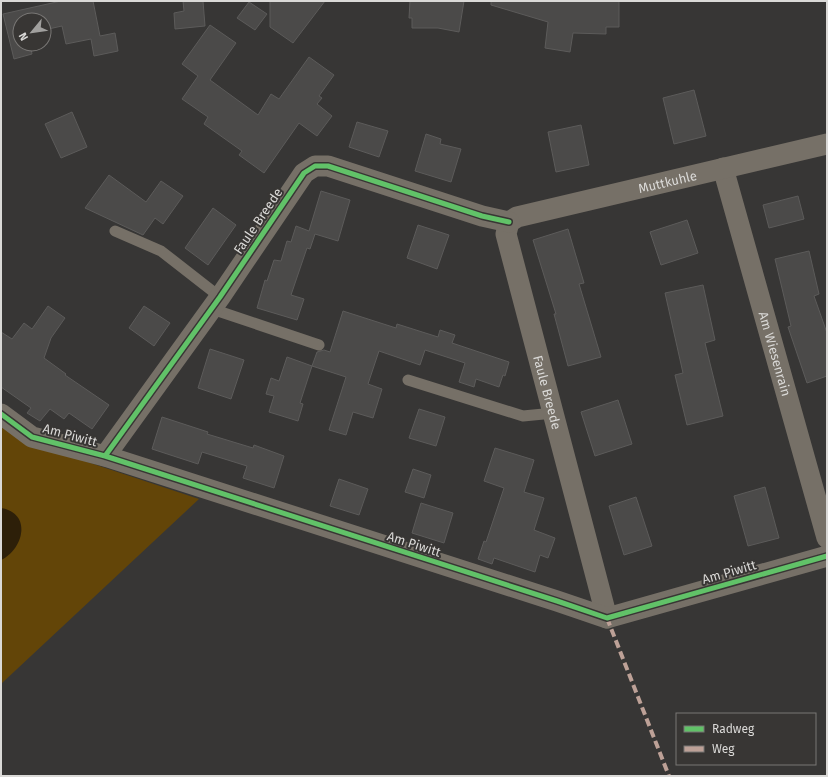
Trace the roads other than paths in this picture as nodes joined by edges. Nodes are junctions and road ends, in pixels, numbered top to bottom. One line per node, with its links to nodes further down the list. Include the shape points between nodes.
1 (827, 144): 2 (street, Muttkuhle)
2 (723, 168): 3 (street, Muttkuhle, via 517,217); 11 (street, Am Wiesenrain)
3 (509, 222): 5 (street, Faule Breede, via 482,216 328,166 315,166 304,173); 8 (street, Faule Breede, via 506,234)
4 (115, 231): 5 (lane, via 161,251)
5 (216, 303): 6 (lane); 10 (street, Faule Breede)
6 (319, 345)
7 (408, 380): 8 (lane, via 523,416)
8 (554, 413): 13 (street, Faule Breede)
9 (1, 414): 10 (street, Am Piwitt, via 32,436)
10 (105, 456): 13 (street, Am Piwitt)
11 (827, 538)
12 (827, 556): 13 (street, Am Piwitt)
13 (607, 618)

